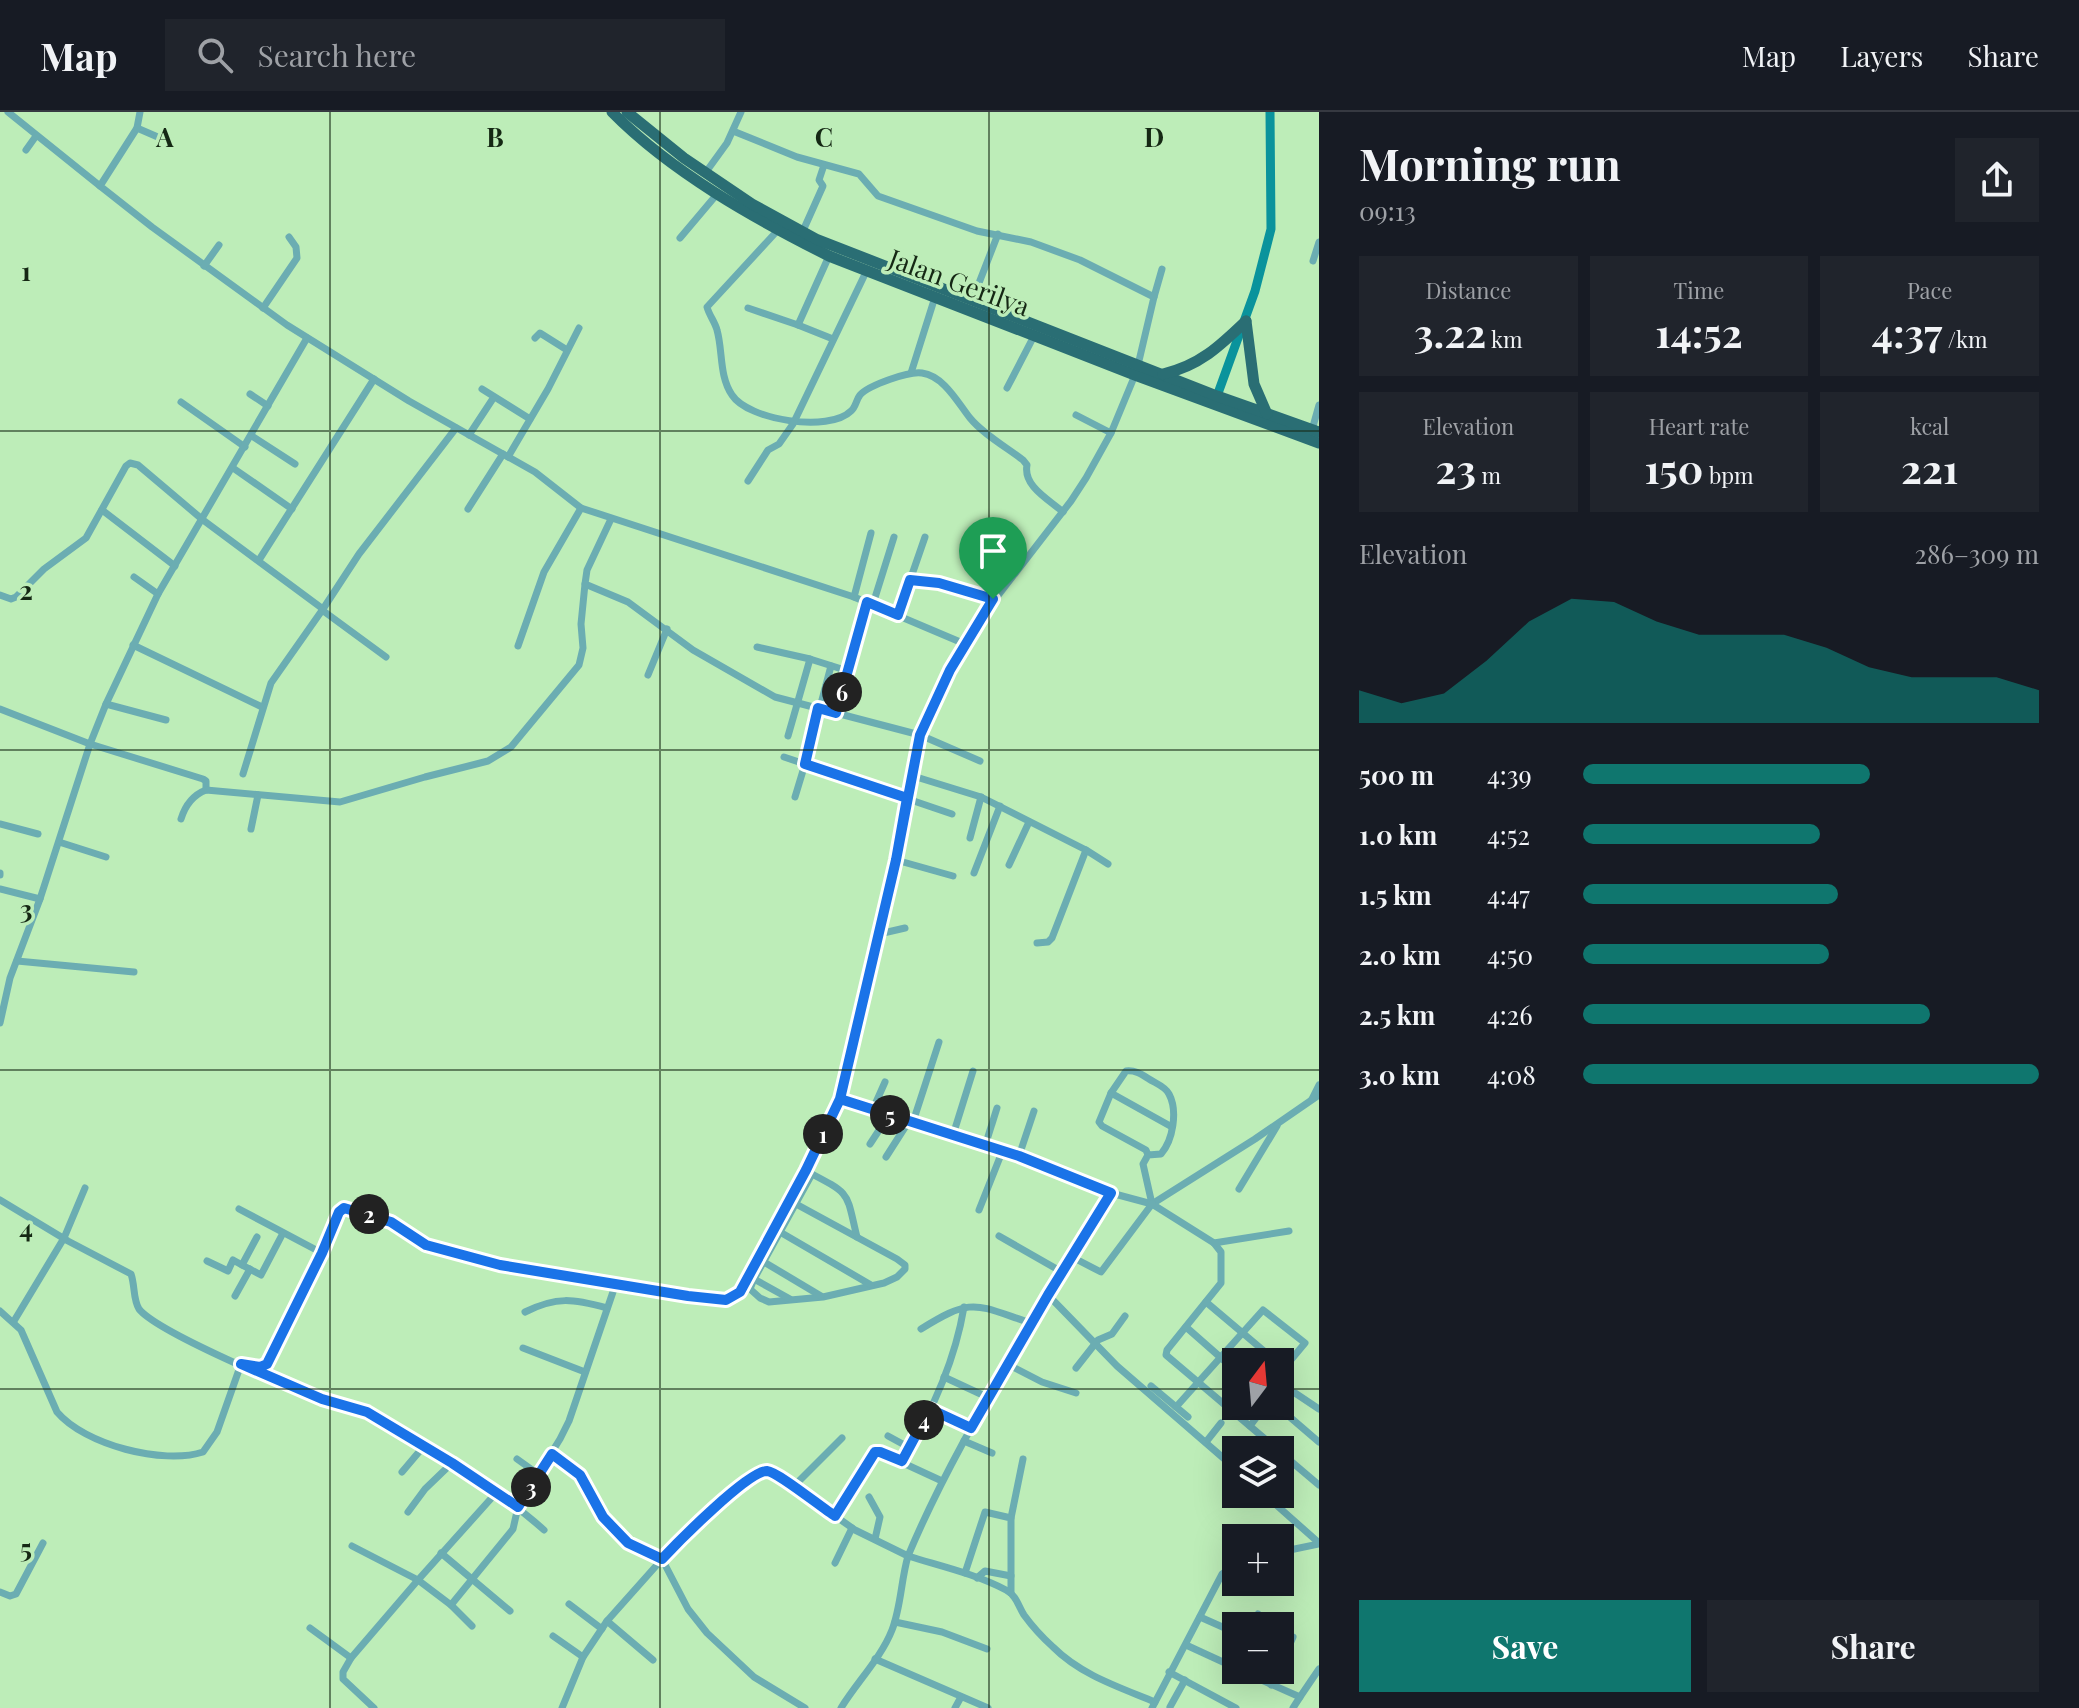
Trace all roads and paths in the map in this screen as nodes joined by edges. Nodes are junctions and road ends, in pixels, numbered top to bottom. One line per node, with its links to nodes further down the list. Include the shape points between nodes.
1 (8, 112): 9 (street)
2 (140, 112): 7 (street)
3 (612, 112): 15 (highway, Jalan Gerilya)
4 (627, 112): 13 (highway, Jalan Gerilya)
5 (741, 112): 8 (street)
6 (1270, 112): 34 (main road, via 1271,229)
7 (137, 128): 10 (street); 14 (street)
8 (733, 131): 12 (street); 13 (street)
9 (36, 136): 11 (street); 14 (street)
10 (167, 141)
11 (26, 150)
12 (824, 165): 17 (street, via 819,180 823,186); 18 (street, via 859,174 878,196)
13 (706, 172): 17 (highway, Jalan Gerilya)
14 (100, 186): 26 (street)
15 (718, 193): 16 (highway, Jalan Gerilya); 20 (street)
16 (778, 230): 23 (highway, Jalan Gerilya); 58 (street, via 707,307 731,394 752,410)
17 (802, 233): 24 (highway, Jalan Gerilya)
18 (998, 234): 30 (street, via 1080,260); 31 (street)
19 (289, 237): 32 (street, via 297,258)
20 (680, 238)
21 (1319, 242): 25 (street)
22 (219, 245): 26 (street)
23 (829, 256): 24 (highway, Jalan Gerilya); 35 (street)
24 (848, 258): 28 (highway, Jalan Gerilya); 31 (highway, Jalan Gerilya)
25 (1313, 261)
26 (204, 266): 32 (street)
27 (1162, 269): 30 (street)
28 (866, 272): 29 (highway, Jalan Gerilya); 40 (street)
29 (935, 297): 37 (highway, Jalan Gerilya); 43 (street)
30 (1154, 297): 42 (street)
31 (972, 301): 42 (highway, Jalan Gerilya)
32 (263, 308): 38 (street)
33 (748, 308): 35 (street)
34 (1246, 321): 44 (highway, via 1197,363); 49 (main road); 55 (highway, via 1254,384)
35 (798, 325): 40 (street)
36 (579, 328): 41 (street)
37 (1035, 334): 42 (highway, Jalan Gerilya); 46 (street)
38 (307, 338): 45 (street); 53 (street)
39 (535, 338): 41 (street, via 540,333)
40 (833, 339): 58 (street)
41 (567, 350): 57 (street)
42 (1137, 370): 44 (highway, Jalan Gerilya); 54 (highway, Jalan Gerilya); 61 (street)
43 (911, 373): 58 (street, via 862,393 843,416); 74 (street, via 927,373 946,388 969,418 1023,460 1027,479)
44 (1163, 374): 49 (highway, Jalan Gerilya)
45 (374, 379): 59 (street); 71 (street)
46 (1007, 388)
47 (482, 389): 57 (street)
48 (250, 394): 53 (street)
49 (1217, 396): 54 (highway, Jalan Gerilya)
50 (492, 400): 62 (street)
51 (181, 402): 65 (street)
52 (1319, 405): 60 (street)
53 (268, 406): 63 (street)
54 (1251, 414): 55 (highway, Jalan Gerilya); 64 (highway, Jalan Gerilya)
55 (1267, 414): 60 (highway, Jalan Gerilya)
56 (1076, 415): 61 (street)
57 (530, 419): 66 (street)
58 (793, 424): 69 (street)
59 (456, 428): 62 (street); 90 (street)
60 (1316, 431)
61 (1111, 433): 74 (street)
62 (469, 435): 66 (street)
63 (252, 436): 65 (street); 67 (street)
64 (1319, 443)
65 (245, 447): 68 (street)
66 (505, 455): 70 (street); 72 (street)
67 (295, 464)
68 (233, 468): 71 (street); 76 (street)
69 (748, 481)
70 (581, 508): 75 (street); 95 (street, via 544,572)
71 (292, 509): 80 (street)
72 (468, 509)
73 (102, 510): 76 (street, via 130,463); 81 (street); 86 (street, via 86,538 24,591 11,599)
74 (1063, 512): 88 (street)
75 (610, 518): 84 (street); 87 (street)
76 (203, 520): 80 (street); 81 (street)
77 (871, 533): 87 (street)
78 (894, 537): 89 (street)
79 (925, 537): 83 (street)
80 (259, 560): 90 (street)
81 (175, 566): 85 (street)
82 (134, 577): 85 (street)
83 (910, 580): 88 (street); 91 (street)
84 (585, 584): 92 (street, via 628,602); 118 (street, via 579,665 500,755 340,802)
85 (158, 594): 94 (street)
86 (0, 595)
87 (854, 597): 89 (street)
88 (993, 599): 93 (street)
89 (870, 603): 91 (street); 100 (street)
90 (322, 610): 97 (street); 104 (street, via 271,683)
91 (898, 615): 93 (street)
92 (667, 629): 101 (street); 102 (street, via 769,695)
93 (965, 644): 109 (street)
94 (133, 645): 103 (street); 104 (street)
95 (518, 646)
96 (757, 647): 98 (street)
97 (386, 657)
98 (810, 659): 99 (street); 102 (street)
99 (831, 666): 100 (street); 105 (street)
100 (848, 671): 107 (street)
101 (648, 675)
102 (798, 703): 105 (street); 110 (street)
103 (106, 704): 108 (street); 111 (street)
104 (262, 707): 115 (street)
105 (818, 708): 107 (street); 114 (street)
106 (0, 709): 111 (street)
107 (836, 713): 109 (street)
108 (166, 720)
109 (920, 735): 113 (street); 116 (street)
110 (788, 736)
111 (90, 744): 117 (street); 130 (street)
112 (784, 757): 114 (street)
113 (980, 761)
114 (805, 764): 119 (street); 121 (street)
115 (243, 774)
116 (913, 776): 120 (street); 121 (street)
117 (206, 786): 118 (street); 124 (street)
118 (258, 795): 127 (street)
119 (795, 797)
120 (981, 797): 122 (street); 129 (street)
121 (907, 798): 123 (street); 133 (street)
122 (1000, 806): 125 (street); 136 (street)
123 (952, 814)
124 (181, 819)
125 (1029, 822): 131 (street); 135 (street)
126 (0, 824): 128 (street)
127 (251, 829)
128 (38, 834)
129 (970, 838)
130 (59, 842): 132 (street); 139 (street)
131 (1086, 850): 134 (street); 142 (street, via 1050,941)
132 (106, 857)
133 (896, 860): 137 (street); 141 (street)
134 (1108, 864)
135 (1009, 865)
136 (974, 873)
137 (953, 876)
138 (0, 889): 139 (street)
139 (40, 899): 143 (street)
140 (905, 928): 141 (street)
141 (879, 934): 155 (street)
142 (1037, 943)
143 (17, 961): 144 (street); 146 (street)
144 (134, 972)
145 (0, 977): 146 (street)
146 (10, 978): 147 (street)
147 (2, 1005): 148 (street)
148 (0, 1023)
149 (939, 1042): 162 (street)
150 (973, 1071): 164 (street)
151 (885, 1082): 158 (street)
152 (1319, 1085): 156 (street)
153 (1111, 1093): 163 (street); 163 (street, via 1126,1071 1135,1070 1169,1093); 168 (street, via 1099,1122)
154 (1319, 1095): 156 (street)
155 (840, 1099): 158 (street); 171 (street)
156 (1311, 1101): 161 (street)
157 (997, 1108): 166 (street)
158 (873, 1109): 160 (street)
159 (1034, 1111): 169 (street)
160 (889, 1115): 162 (street); 165 (street)
161 (1284, 1118): 173 (street); 177 (street)
162 (911, 1121): 164 (street); 170 (street)
163 (1172, 1127): 168 (street, via 1165,1150)
164 (953, 1135): 166 (street)
165 (870, 1144)
166 (985, 1146): 167 (street)
167 (1002, 1152): 169 (street); 179 (street)
168 (1148, 1155): 177 (street, via 1143,1164)
169 (1019, 1156): 174 (street)
170 (886, 1157)
171 (809, 1172): 176 (street); 185 (street, via 847,1196); 196 (street, via 733,1298)
172 (85, 1188): 186 (street)
173 (1239, 1189)
174 (1111, 1193): 177 (street); 189 (street)
175 (0, 1200): 186 (street)
176 (796, 1204): 181 (street); 185 (street)
177 (1152, 1204): 187 (street); 189 (street, via 1101,1272)
178 (239, 1209): 182 (street)
179 (979, 1210)
180 (1289, 1231): 187 (street)
181 (780, 1232): 191 (street); 195 (street)
182 (283, 1233): 188 (street); 192 (street, via 261,1275)
183 (999, 1236): 193 (street)
184 (257, 1237): 192 (street)
185 (857, 1237): 195 (street, via 905,1265 891,1281)
186 (64, 1238): 207 (street); 218 (street, via 131,1274 135,1302 147,1317)
187 (1214, 1243): 201 (street, via 1221,1252 1222,1279)
188 (322, 1253): 196 (street, via 344,1208 391,1222 426,1245); 218 (street, via 267,1364)
189 (1072, 1257): 193 (street)
190 (207, 1261): 192 (street, via 228,1271 233,1260)
191 (764, 1262): 194 (street); 199 (street)
192 (246, 1267): 198 (street)
193 (1062, 1272): 197 (street)
194 (754, 1279): 200 (street); 200 (street, via 751,1291 760,1298)
195 (871, 1285): 199 (street)
196 (615, 1286): 203 (street)
197 (1048, 1295): 208 (street); 212 (street)
198 (235, 1296)
199 (823, 1297): 200 (street)
200 (791, 1300)
201 (1206, 1302): 209 (street); 211 (street)
202 (964, 1307): 208 (street, via 979,1306); 210 (street); 222 (street)
203 (607, 1308): 205 (street, via 568,1299); 221 (street)
204 (0, 1311): 207 (street)
205 (525, 1312)
206 (1125, 1316): 212 (street, via 1112,1334)
207 (14, 1321): 218 (street, via 65,1421 108,1443 173,1458 210,1446)
208 (1031, 1323): 219 (street)
209 (1186, 1327): 215 (street); 223 (street, via 1166,1355)
210 (921, 1329)
211 (1242, 1331): 214 (street); 215 (street); 216 (street, via 1263,1310 1304,1341)
212 (1095, 1343): 220 (street); 241 (street)
213 (523, 1348): 221 (street)
214 (1261, 1348)
215 (1219, 1357): 217 (street); 223 (street)
216 (1294, 1357)
217 (1222, 1359)
218 (241, 1364): 243 (street, via 367,1412)
219 (1007, 1364): 225 (street); 227 (street)
220 (1076, 1368)
221 (585, 1372): 246 (street)
222 (944, 1377): 227 (street); 229 (street)
223 (1197, 1383): 228 (street); 235 (street)
224 (1151, 1386): 228 (street)
225 (1076, 1393)
226 (1294, 1393): 230 (street)
227 (987, 1397): 236 (street)
228 (1176, 1407): 231 (street)
229 (930, 1409): 236 (street); 244 (street)
230 (1319, 1409)
231 (1188, 1417)
232 (1254, 1420): 235 (street)
233 (1293, 1420): 242 (street)
234 (1221, 1423): 241 (street)
235 (1250, 1426): 238 (street)
236 (971, 1428): 240 (street)
237 (888, 1436): 244 (street)
238 (1262, 1436)
239 (842, 1438): 257 (street)
240 (964, 1441): 245 (street); 255 (street)
241 (1206, 1442): 247 (street)
242 (1319, 1442)
243 (424, 1446): 251 (street); 253 (street)
244 (910, 1448): 250 (street)
245 (992, 1453)
246 (552, 1454): 254 (street); 274 (street, via 580,1475 598,1510 628,1543)
247 (1222, 1456)
248 (517, 1459): 254 (street)
249 (1023, 1459): 264 (street)
250 (902, 1461): 255 (street); 263 (street, via 875,1452)
251 (452, 1463): 258 (street); 262 (street)
252 (1294, 1464): 256 (street)
253 (402, 1472)
254 (538, 1474): 260 (street)
255 (942, 1481): 273 (street)
256 (1319, 1485)
257 (793, 1487): 263 (street); 274 (street, via 771,1472 761,1473 716,1506)
258 (496, 1493): 260 (street); 272 (street)
259 (869, 1497): 267 (street, via 880,1517)
260 (518, 1507): 266 (street); 280 (street, via 513,1529)
261 (1280, 1508): 269 (street)
262 (408, 1512)
263 (835, 1516): 265 (street)
264 (1011, 1518): 276 (street, via 985,1512); 278 (street)
265 (852, 1528): 267 (street); 275 (street)
266 (544, 1530)
267 (875, 1539): 273 (street)
268 (43, 1543): 282 (street, via 16,1594)
269 (1319, 1543): 271 (street)
270 (352, 1546): 281 (street)
271 (1294, 1549)
272 (441, 1553): 280 (street); 281 (street)
273 (908, 1556): 276 (street); 288 (street)
274 (662, 1559): 289 (street); 312 (street, via 707,1633 754,1677)
275 (835, 1563)
276 (965, 1573): 279 (street)
277 (1222, 1574): 287 (street)
278 (1011, 1576): 279 (street, via 985,1571); 283 (street)
279 (977, 1578): 283 (street)
280 (473, 1579): 285 (street); 286 (street)
281 (418, 1580): 285 (street); 297 (street)
282 (0, 1592)
283 (1011, 1593): 308 (street, via 1024,1615 1069,1661)
284 (569, 1604): 289 (street)
285 (451, 1605): 290 (street)
286 (510, 1611)
287 (1200, 1617): 291 (street); 294 (street)
288 (895, 1622): 295 (street); 298 (street)
289 (604, 1625): 296 (street); 299 (street)
290 (472, 1626)
291 (1222, 1627)
292 (310, 1628): 297 (street)
293 (553, 1636): 296 (street)
294 (1186, 1645): 300 (street); 302 (street)
295 (987, 1649)
296 (583, 1657): 311 (street)
297 (351, 1658): 310 (street, via 343,1679)
298 (875, 1659): 305 (street); 313 (street)
299 (653, 1660)
300 (1222, 1662)
301 (1319, 1669): 307 (street)
302 (1169, 1672): 303 (street); 308 (street)
303 (1185, 1680): 306 (street); 309 (street)
304 (1271, 1685): 307 (street)
305 (961, 1697): 314 (street); 315 (street)
306 (1216, 1697): 316 (street); 317 (street)
307 (1300, 1697): 318 (street)
308 (1153, 1705)
309 (1170, 1707)
310 (374, 1708)
311 (562, 1708)
312 (805, 1708)
313 (841, 1708)
314 (955, 1708)
315 (988, 1708)
316 (1210, 1708)
317 (1236, 1708)
318 (1293, 1708)

